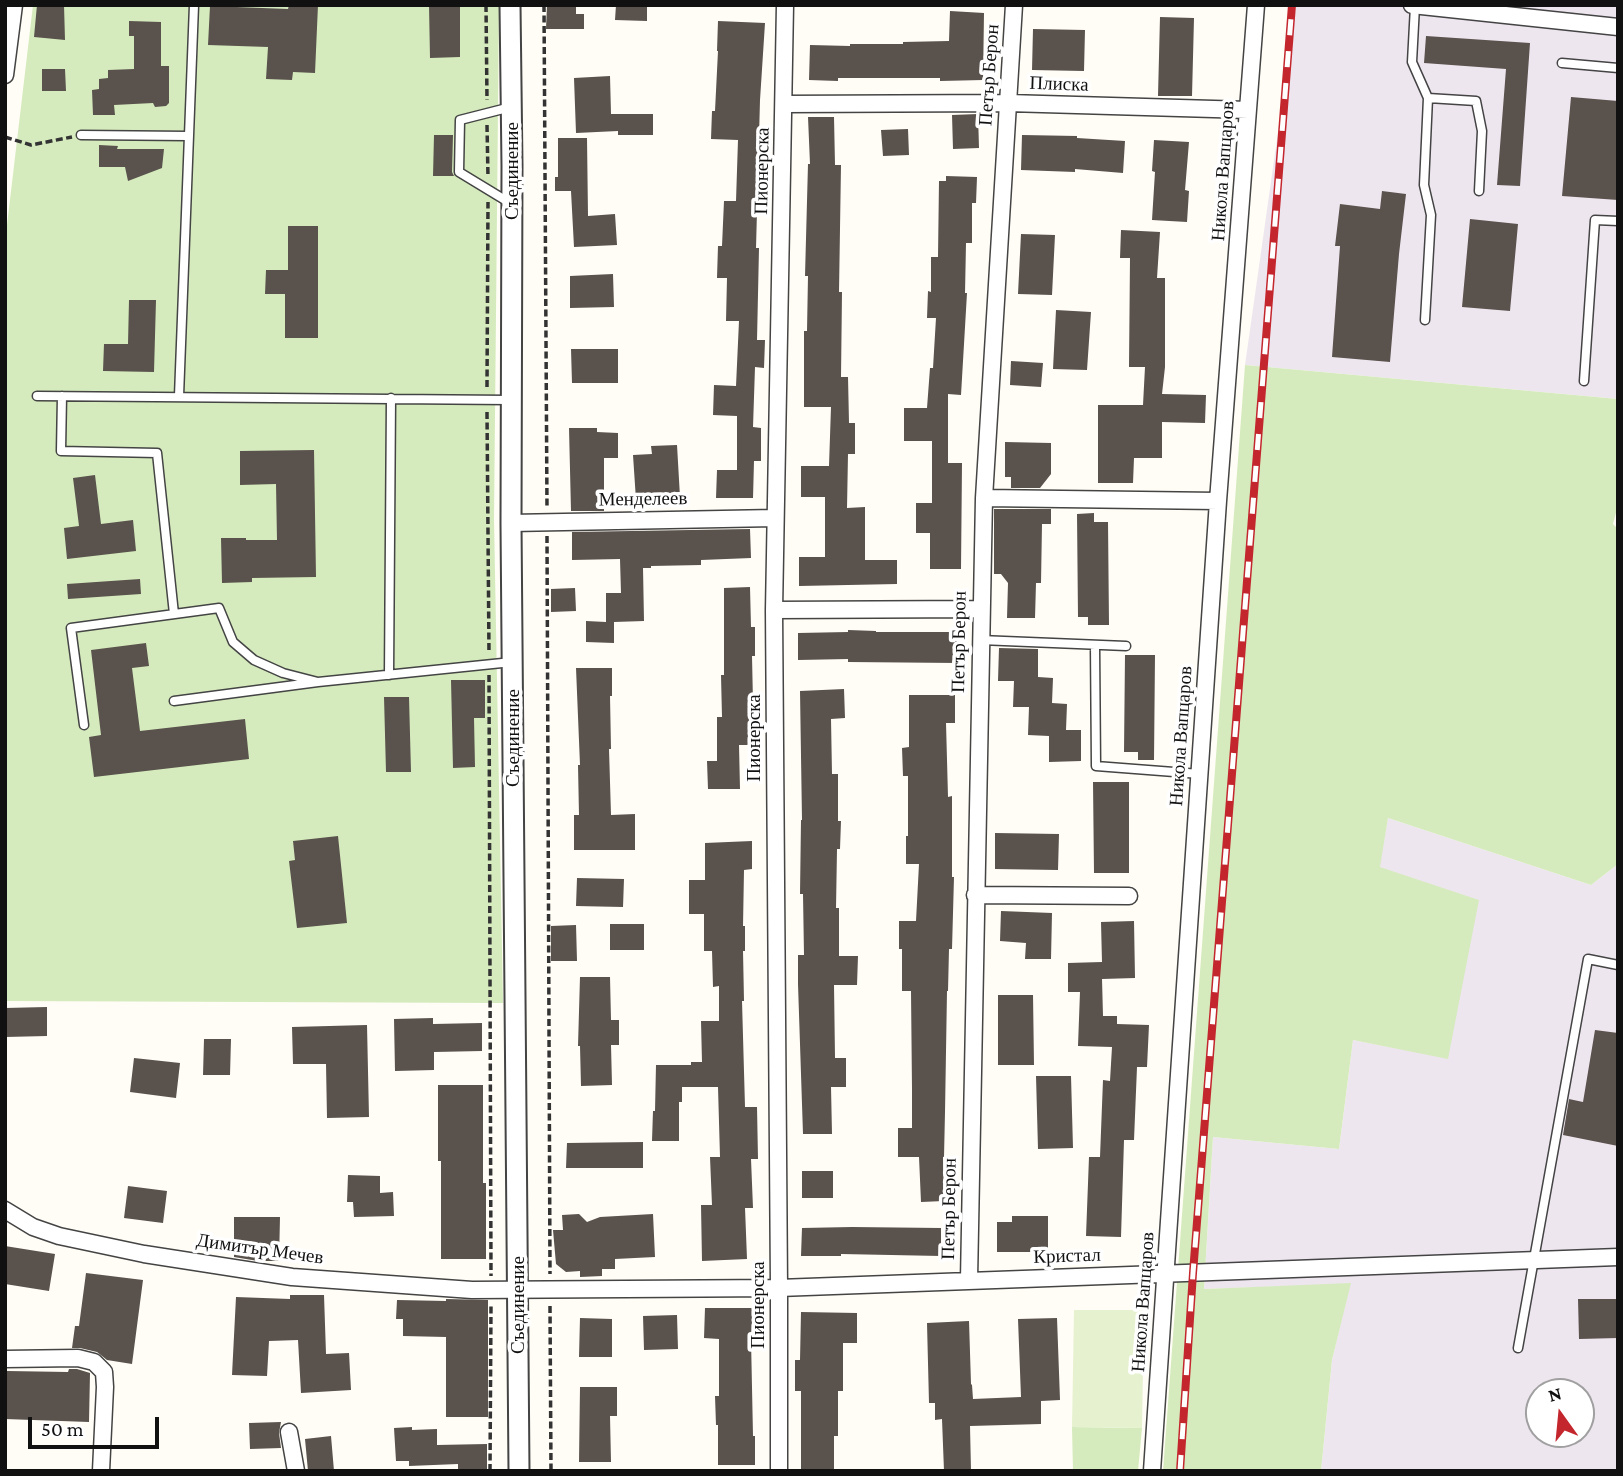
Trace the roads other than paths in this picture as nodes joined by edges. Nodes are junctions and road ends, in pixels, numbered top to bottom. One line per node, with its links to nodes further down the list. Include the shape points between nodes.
1 (15, 5): 11 (street)
2 (194, 5): 18 (lane)
3 (510, 5): 15 (street, Съединение)
4 (785, 5): 14 (street, Пионерска)
5 (1014, 5): 13 (street, Петър Берон)
6 (1256, 5): 16 (street, Никола Вапцаров)
7 (1414, 5): 8 (street); 12 (lane, via 1412,62)
8 (1618, 27)
9 (1562, 63): 10 (lane)
10 (1618, 68)
11 (5, 74)
12 (1428, 97): 19 (lane, via 1476,101 1482,131); 22 (lane, via 1423,184 1431,215)
13 (1008, 103): 14 (street, Плиска); 16 (street, Плиска); 29 (street, Петър Берон)
14 (784, 104): 31 (street, Пионерска)
15 (511, 107): 20 (street, Съединение); 20 (lane, via 460,120 458,172)
16 (1248, 110): 30 (street, Никола Вапцаров)
17 (81, 135): 18 (lane)
18 (188, 136): 26 (lane)
19 (1479, 191)
20 (512, 204): 28 (street, Съединение)
21 (1618, 221): 23 (lane, via 1595,220)
22 (1425, 320)
23 (1584, 380)
24 (37, 396): 25 (lane)
25 (62, 396): 26 (lane); 35 (lane, via 61,451 158,453)
26 (179, 396): 27 (lane)
27 (391, 398): 28 (lane); 40 (lane)
28 (511, 400): 32 (street, Съединение)
29 (984, 498): 30 (street); 33 (street, Петър Берон)
30 (1218, 501): 44 (street, Никола Вапцаров)
31 (775, 518): 32 (street, Менделеев); 34 (street, Пионерска)
32 (511, 523): 39 (street, Съединение)
33 (981, 609): 34 (street); 36 (street, Петър Берон)
34 (774, 610): 53 (street, Пионерска)
35 (174, 614): 41 (lane, via 219,608 233,642 254,660); 43 (lane, via 71,628)
36 (980, 640): 37 (lane); 45 (street, Петър Берон)
37 (1095, 645): 38 (lane); 44 (lane, via 1096,766)
38 (1126, 646)
39 (512, 662): 40 (lane); 54 (street, Съединение)
40 (389, 675): 41 (lane)
41 (318, 682): 42 (lane)
42 (174, 701)
43 (84, 725)
44 (1199, 774): 51 (street, Никола Вапцаров)
45 (975, 895): 46 (street); 52 (street, Петър Берон)
46 (1129, 896)
47 (1618, 965): 50 (lane, via 1588,959)
48 (5, 1210): 54 (street, Димитър Мечев, via 59,1236 144,1254 292,1277)
49 (1618, 1257): 50 (street, Кристал)
50 (1533, 1261): 51 (street, Кристал); 55 (lane)
51 (1166, 1273): 52 (street, Кристал); 62 (street, Никола Вапцаров)
52 (969, 1280): 53 (street, Кристал)
53 (779, 1288): 54 (street, Кристал); 61 (street, Пионерска)
54 (518, 1291): 60 (street, Съединение)
55 (1518, 1348)
56 (5, 1359): 58 (street, via 78,1359 94,1362 104,1372)
57 (289, 1432): 59 (street)
58 (101, 1471)
59 (296, 1471)
60 (519, 1471)
61 (779, 1471)
62 (1152, 1471)

